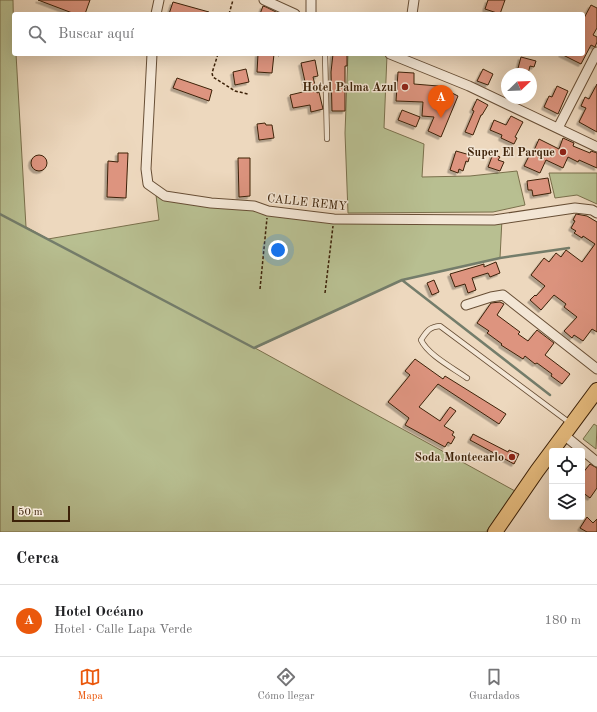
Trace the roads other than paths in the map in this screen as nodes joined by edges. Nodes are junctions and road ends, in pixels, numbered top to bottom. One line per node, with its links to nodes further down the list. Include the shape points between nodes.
1 (158, 0): 5 (street)
2 (264, 0): 6 (street)
3 (311, 0): 7 (street)
4 (414, 0): 8 (street)
5 (156, 12)
6 (291, 12)
7 (311, 12)
8 (412, 12)
9 (597, 52): 13 (street)
10 (152, 56): 16 (street, CALLE REMY, via 146,170 148,184 165,196 254,206 268,211 334,219 494,220 575,208)
11 (325, 56): 14 (lane)
12 (407, 57): 13 (street)
13 (558, 128): 15 (street)
14 (327, 139)
15 (597, 147)
16 (597, 213)
17 (466, 305): 18 (street, via 502,295)
18 (597, 369)
19 (467, 378): 21 (lane, via 424,346 421,340 433,326 440,326)
20 (597, 390): 21 (highway)
21 (568, 430): 22 (street); 23 (highway)
22 (597, 462)
23 (495, 532)

